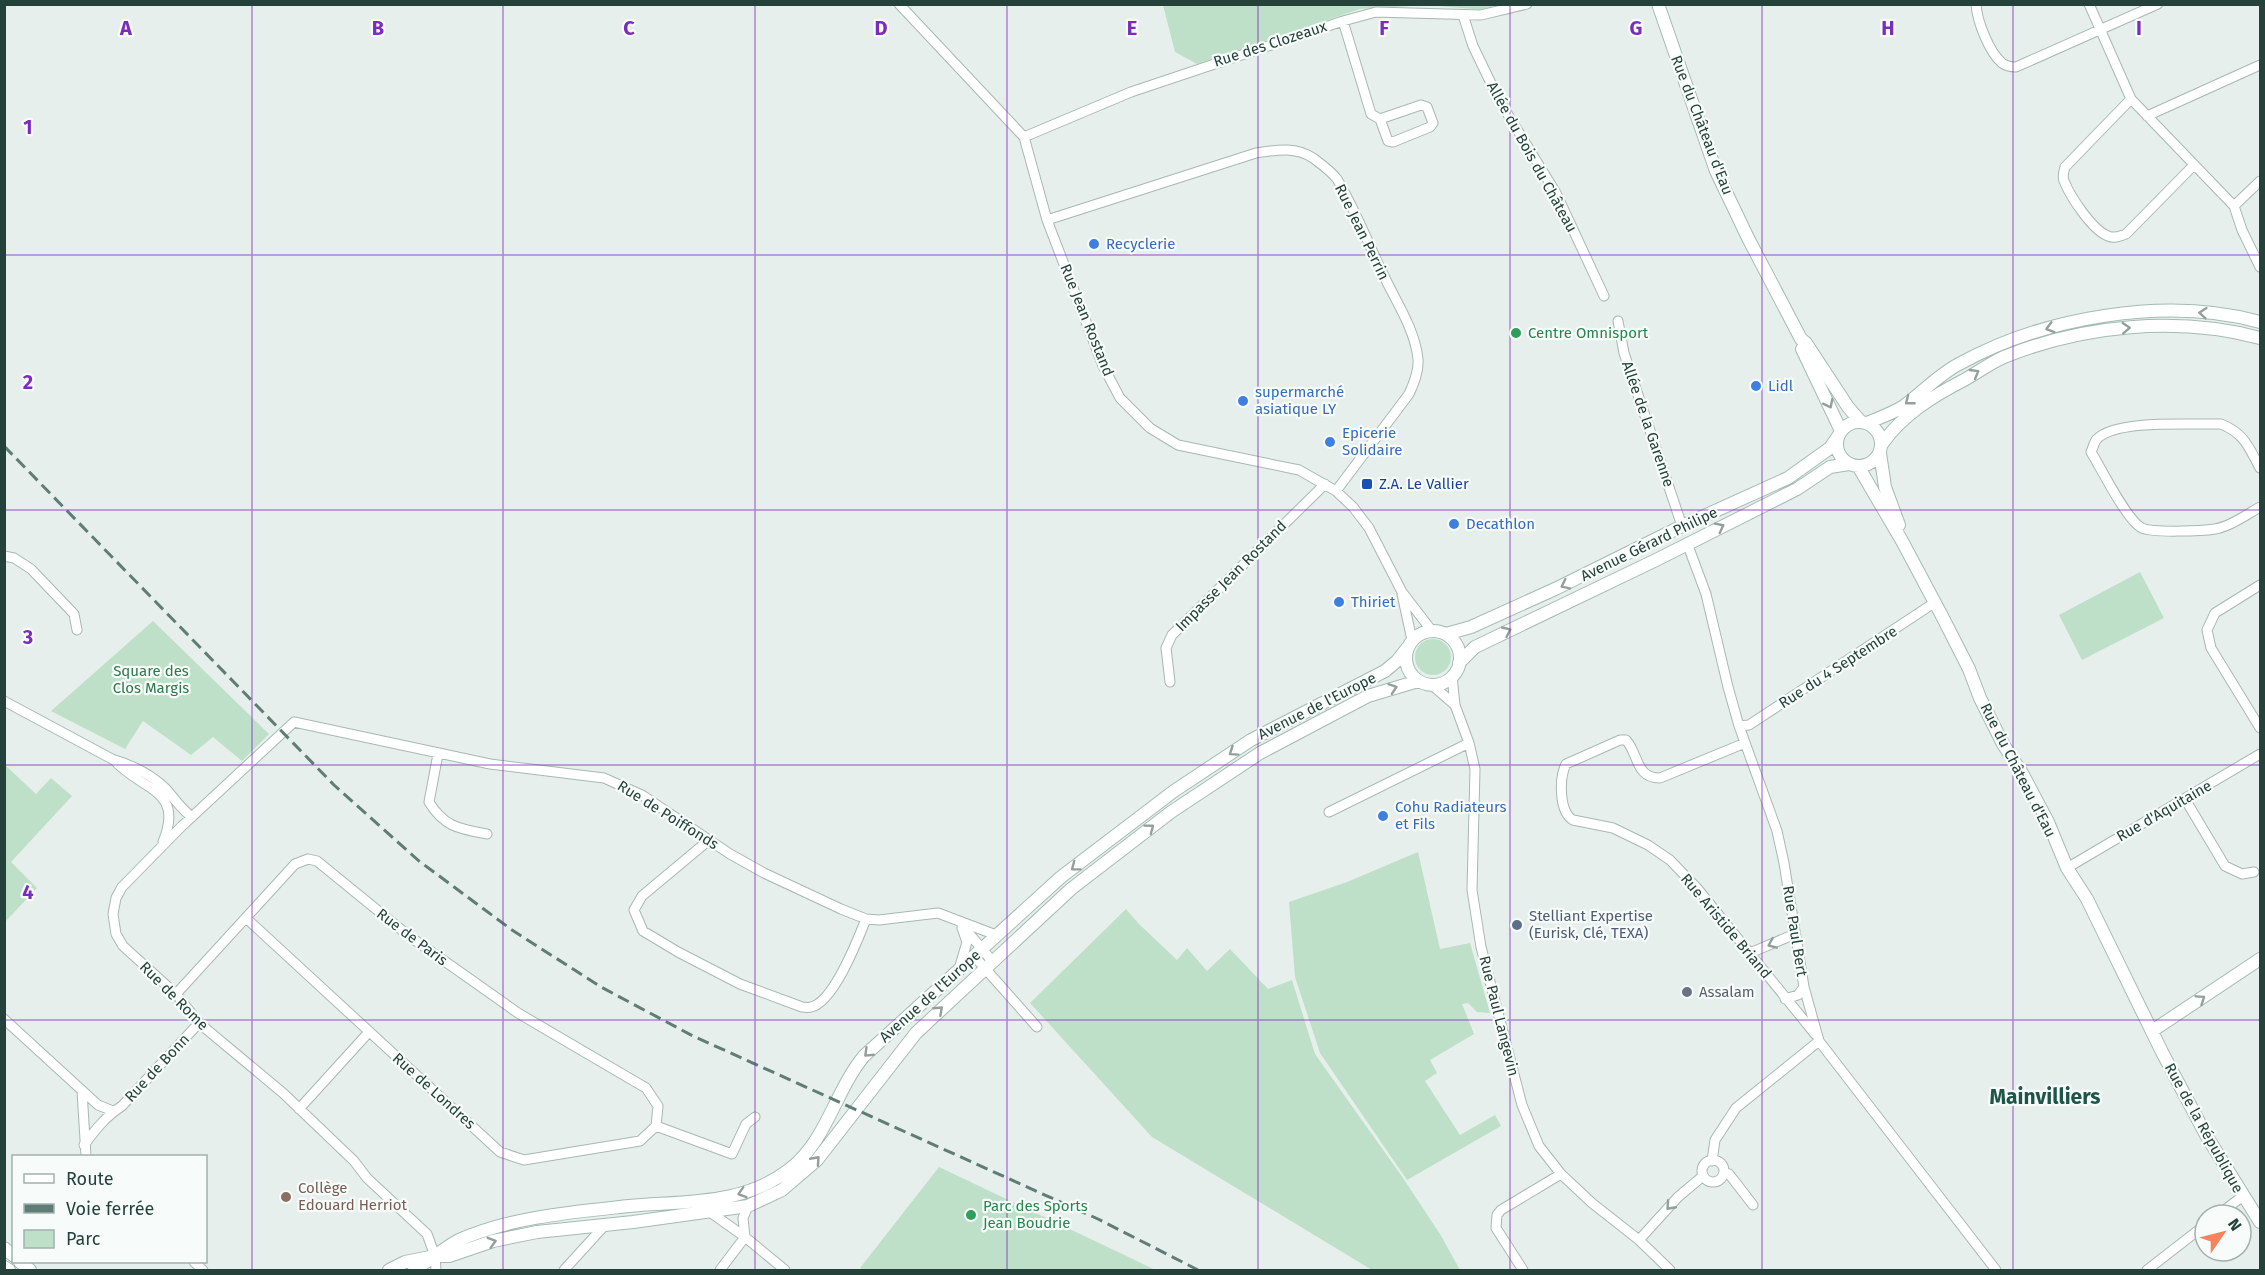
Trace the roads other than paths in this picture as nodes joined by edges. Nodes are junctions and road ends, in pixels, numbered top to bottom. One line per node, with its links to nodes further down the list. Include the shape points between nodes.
1 (900, 4): 14 (street, Rue Jean Rostand)
2 (1527, 4): 7 (street, Rue des Clozeaux, via 1481,15)
3 (1658, 4): 24 (main road, Rue du Château d'Eau, via 1716,171)
4 (1976, 4): 9 (street, via 1979,25 1997,57 2008,66 2022,65)
5 (2089, 4): 9 (street)
6 (2158, 4): 9 (street)
7 (1463, 15): 8 (street, Rue des Clozeaux, via 1376,12); 20 (street, Allée du Bois du Château, via 1499,100 1556,194)
8 (1343, 21): 13 (street, via 1371,114); 14 (street, Rue des Clozeaux, via 1131,92)
9 (2101, 30): 11 (street)
10 (2260, 65): 12 (street)
11 (2131, 99): 12 (street); 15 (street, via 2065,167 2064,180 2088,219 2109,237 2126,234)
12 (2147, 116): 15 (street)
13 (1380, 119): 13 (street, via 1388,141 1393,142 1433,123 1427,107 1421,105)
14 (1024, 137): 18 (street, Rue Jean Rostand)
15 (2194, 165): 17 (street)
16 (2260, 181): 17 (street)
17 (2234, 206): 19 (street)
18 (1047, 220): 30 (street, Rue Jean Rostand, via 1103,366 1120,398 1137,416 1178,445 1299,470); 31 (street, Rue Jean Perrin, via 1256,153 1299,151 1332,174 1412,335 1418,359 1409,393)
19 (2260, 267)
20 (1604, 296)
21 (1618, 321): 33 (street, Allée de la Garenne, via 1624,353)
22 (2260, 322): 25 (main road, one-way to 25, via 2197,312 2128,312 2047,328 1958,364 1903,407)
23 (2260, 338): 27 (main road, one-way to 23, via 1898,424 1943,391 2002,358 2051,341 2104,330 2148,327 2199,327)
24 (1801, 339): 25 (main road, Rue du Château d'Eau, via 1848,407); 26 (main road, Rue du Château d'Eau, one-way to 26, via 1800,346)
25 (1864, 422): 26 (main road, via 1850,424); 27 (main road, via 1878,431)
26 (1840, 433): 28 (main road, via 1839,454); 33 (main road, Avenue Gérard Philipe, via 1830,448 1788,478)
27 (1881, 449): 28 (main road, via 1869,465); 34 (main road, Rue du Château d'Eau, via 1885,487)
28 (1853, 465): 34 (main road, Rue du Château d'Eau); 35 (main road, Avenue Gérard Philipe, one-way to 28, via 1797,489 1830,467)
29 (2260, 468): 32 (street, via 2246,441 2221,424 2126,426 2096,440 2091,452 2131,519 2141,528 2215,529)
30 (1325, 484): 31 (street, Rue Jean Rostand); 47 (street, Impasse Jean Rostand, via 1172,635 1166,648)
31 (1335, 491): 38 (street, Rue Jean Rostand, via 1369,528)
32 (2260, 507)
33 (1682, 526): 42 (main road, Avenue Gérard Philipe, one-way to 42, via 1540,596)
34 (1902, 541): 39 (main road, Rue du Château d'Eau)
35 (1687, 543): 44 (main road, Avenue Gérard Philipe, one-way to 35, via 1475,647); 52 (street, Rue Paul Bert, via 1706,594)
36 (4, 556): 40 (street, via 31,568 74,614)
37 (2260, 585): 53 (street, via 2216,613 2207,630 2211,648)
38 (1402, 592): 41 (street, Rue Jean Rostand); 43 (street, Rue Jean Rostand)
39 (1935, 603): 52 (street, Rue du 4 Septembre, via 1749,725); 67 (main road, Rue du Château d'Eau, via 2003,744 2048,822)
40 (77, 630)
41 (1432, 631): 42 (main road); 43 (main road, via 1418,635)
42 (1446, 634): 44 (main road, via 1457,647)
43 (1410, 644): 46 (main road, via 1406,655 1408,669); 73 (main road, Avenue de l'Europe, one-way to 73, via 1385,672 1251,740 1174,791 1061,877)
44 (1459, 663): 45 (main road)
45 (1452, 676): 48 (main road); 50 (street, Rue Paul Langevin)
46 (1418, 681): 48 (main road); 77 (main road, Avenue de l'Europe, one-way to 46, via 1102,864 1171,812 1250,760 1368,696)
47 (1170, 682)
48 (1432, 684): 50 (street, Rue Paul Langevin)
49 (4, 701): 58 (street)
50 (1455, 705): 54 (street, Rue Paul Langevin)
51 (294, 722): 56 (street, Rue de Poiffonds); 62 (street, Rue de Rome)
52 (1739, 726): 55 (street, Rue Paul Bert)
53 (2260, 728)
54 (1469, 742): 60 (street); 97 (street, Rue Paul Langevin, via 1475,769 1472,890 1481,946 1522,1105 1539,1146)
55 (1746, 743): 72 (street, Rue Paul Bert, via 1777,831); 75 (street, Rue Aristide Briand, via 1653,778 1643,773 1626,740 1620,740 1569,762 1562,779 1567,817 1613,828 1659,852 1697,888)
56 (438, 754): 64 (street, via 429,802 433,809 458,829); 65 (street, Rue de Poiffonds, via 604,778 642,795)
57 (2260, 754): 59 (street, Rue d'Aquitaine)
58 (112, 759): 61 (street, via 151,787); 62 (street, via 131,765 158,782)
59 (2185, 799): 67 (street, Rue d'Aquitaine); 68 (street, via 2225,866 2242,874)
60 (1329, 812)
61 (170, 813): 63 (street); 66 (street)
62 (192, 817): 63 (street, Rue de Rome)
63 (182, 826): 66 (street, Rue de Rome)
64 (487, 834)
65 (709, 840): 70 (street, Rue de Poiffonds, via 764,873); 70 (street, via 642,896 634,910 643,931 716,973 802,1007 813,1007 825,998 849,963)
66 (161, 847): 80 (street, Rue de Rome, via 122,886 113,914 123,946)
67 (2067, 868): 85 (main road, Rue du Château d'Eau, via 2087,899)
68 (2254, 872)
69 (246, 918): 80 (street, Rue de Paris); 86 (street, Rue de Londres); 92 (street, Rue de Paris, via 295,864 308,859 317,861 409,936 509,1007 646,1088 658,1106)
70 (866, 919): 71 (street, Rue de Poiffonds, via 938,913)
71 (958, 921): 73 (street, Rue de Poiffonds); 74 (street); 78 (street, via 967,942)
72 (1794, 934): 75 (street, one-way to 75); 79 (street, Rue Paul Bert)
73 (996, 935): 74 (main road, Avenue de l'Europe)
74 (978, 953): 77 (street); 78 (main road, Avenue de l'Europe)
75 (1750, 953): 81 (street, Rue Aristide Briand)
76 (2260, 959): 85 (main road, one-way to 76)
77 (988, 965): 84 (street); 102 (main road, Avenue de l'Europe, one-way to 77, via 782,1190 810,1167 907,1042)
78 (959, 970): 109 (main road, Avenue de l'Europe, one-way to 109, via 864,1056 848,1078 815,1143 776,1179 725,1198 532,1219 459,1241)
79 (1804, 987): 81 (street, via 1798,995); 87 (street, Rue Paul Bert)
80 (176, 994): 83 (street, Rue de Rome)
81 (1785, 999): 87 (street, Rue Aristide Briand)
82 (4, 1019): 88 (street, Rue de Bonn)
83 (199, 1023): 89 (street, Rue de Rome); 90 (street, Rue de Bonn)
84 (1037, 1027)
85 (2152, 1031): 99 (main road, Rue de la République)
86 (369, 1032): 89 (street); 92 (street, Rue de Londres, via 500,1152 524,1160 640,1141)
87 (1817, 1039): 95 (street, via 1736,1108 1715,1140); 120 (street, Rue Paul Bert)
88 (82, 1091): 90 (street, Rue de Bonn, via 98,1105); 93 (street)
89 (299, 1109): 109 (street, Rue de Rome, via 426,1234)
90 (113, 1111): 93 (street, Rue de Bonn)
91 (755, 1117): 92 (street, via 746,1124 732,1154)
92 (656, 1126)
93 (84, 1145): 94 (street)
94 (86, 1155)
95 (1712, 1161): 96 (street, via 1720,1163); 98 (street, via 1704,1165)
96 (1724, 1173): 98 (street, via 1714,1182); 101 (street)
97 (1561, 1174): 108 (street, Rue Paul Langevin); 118 (street, via 1497,1215 1496,1228)
98 (1703, 1176): 108 (street, one-way to 108, via 1678,1197)
99 (2242, 1196): 100 (street); 104 (main road, Rue de la République)
100 (2233, 1203)
101 (1753, 1205)
102 (748, 1206): 103 (main road, Avenue de l'Europe); 107 (street, via 743,1218)
103 (710, 1212): 105 (main road, Avenue de l'Europe); 107 (street)
104 (2260, 1222)
105 (606, 1224): 109 (main road, Avenue de l'Europe, one-way to 105, via 449,1256 537,1232); 115 (street)
106 (2193, 1234): 121 (street)
107 (745, 1237): 116 (street); 117 (street)
108 (1640, 1240): 119 (street, Rue Paul Langevin)
109 (435, 1256): 112 (main road, Avenue de l'Europe); 113 (main road, Avenue de l'Europe); 114 (street)
110 (4, 1267): 111 (main road)
111 (9, 1270)
112 (389, 1270)
113 (414, 1270)
114 (436, 1270)
115 (564, 1270)
116 (720, 1270)
117 (785, 1270)
118 (1523, 1270)
119 (1670, 1270)
120 (1996, 1270)
121 (2147, 1270)

